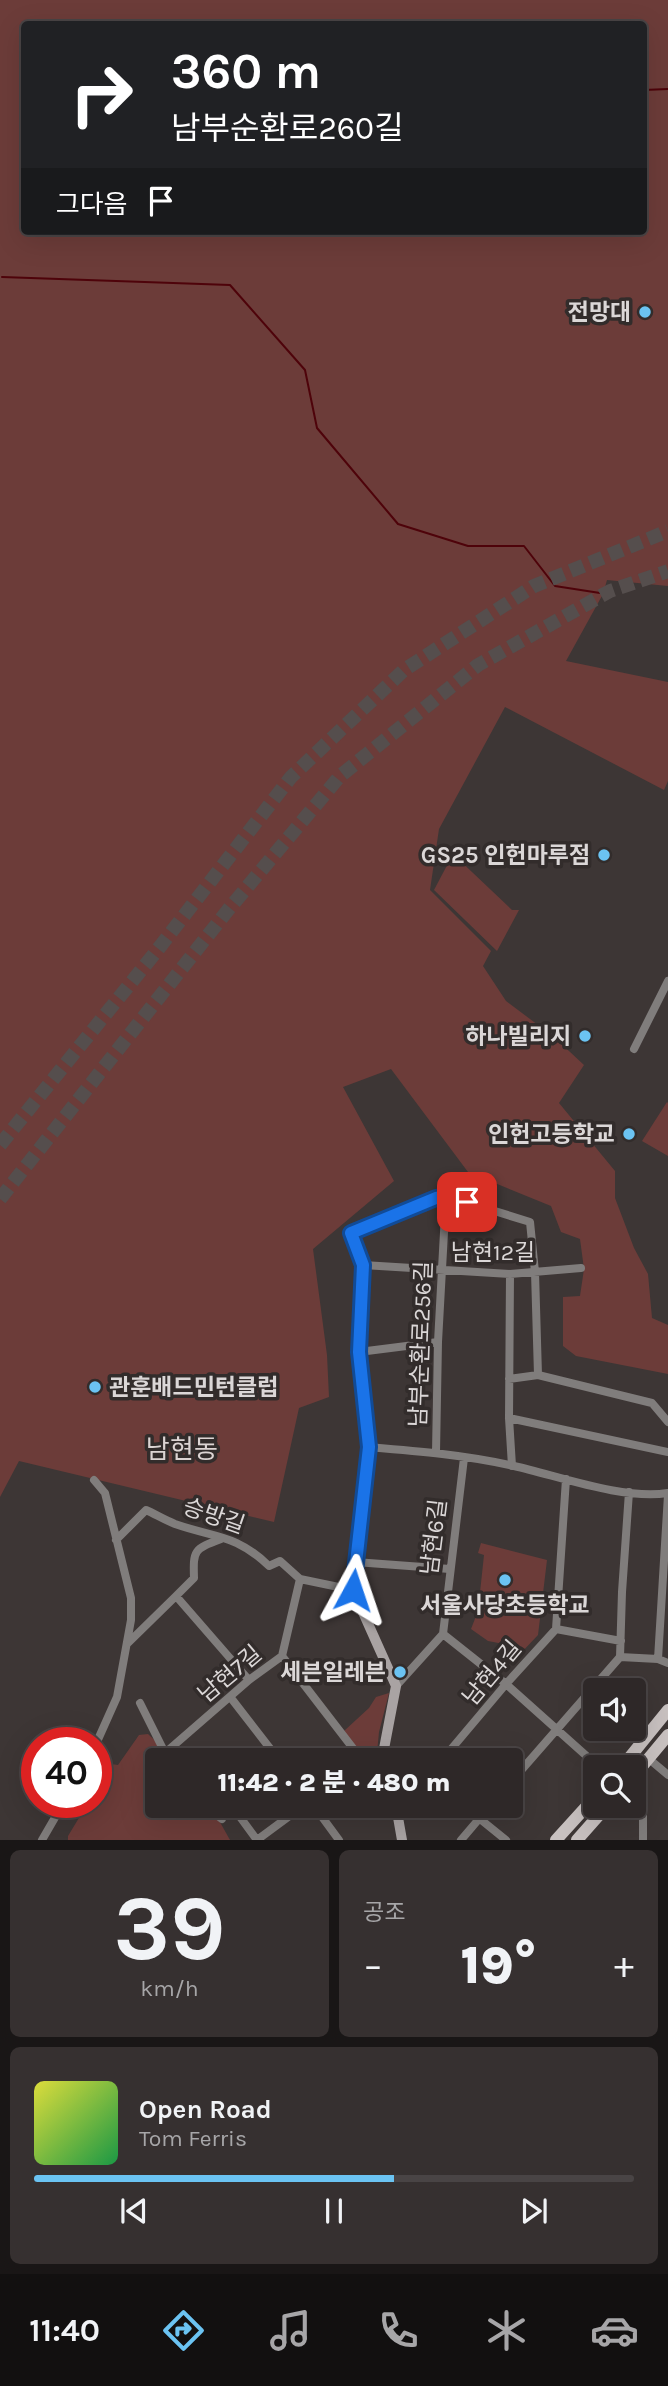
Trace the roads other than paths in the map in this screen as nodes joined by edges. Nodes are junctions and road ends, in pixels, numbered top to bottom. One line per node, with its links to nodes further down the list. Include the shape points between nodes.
1 (668, 982): 2 (street)
2 (634, 1049)
3 (446, 1196): 4 (street); 7 (street, 남부순환로256길); 8 (street, via 530,1222)
4 (351, 1233): 5 (street)
5 (363, 1265): 7 (street, 남현12길); 11 (street)
6 (581, 1268): 8 (street, 남현12길)
7 (442, 1271): 9 (street, 남현12길); 10 (street, 남부순환로256길)
8 (535, 1272): 9 (street, 남현12길); 12 (street)
9 (510, 1274): 13 (street)
10 (438, 1342): 11 (street); 17 (street, 남부순환로256길)
11 (359, 1352): 16 (street)
12 (538, 1375): 13 (street); 15 (street, via 652,1403)
13 (509, 1379): 14 (street)
14 (509, 1418): 18 (street); 20 (street)
15 (668, 1422)
16 (369, 1447): 17 (street, 남부순환로256길); 27 (street)
17 (436, 1452): 19 (street, 남부순환로256길)
18 (668, 1452)
19 (464, 1458): 20 (street, 남부순환로256길); 28 (street, 남현6길)
20 (512, 1465): 21 (street, 남부순환로256길)
21 (566, 1479): 23 (street, 남부순환로256길); 32 (street)
22 (94, 1480): 26 (street, via 105,1493)
23 (629, 1492): 24 (street, 남부순환로256길); 34 (street)
24 (668, 1494): 38 (street)
25 (221, 1539): 31 (street, via 197,1552 194,1578)
26 (116, 1540): 29 (street, 승방길, via 145,1510 252,1550 269,1566 280,1562); 35 (street, via 131,1598)
27 (355, 1562): 28 (street); 30 (street)
28 (450, 1569): 33 (street, 남현6길)
29 (300, 1579): 30 (street); 36 (street, 남현7길)
30 (353, 1590): 42 (street)
31 (176, 1596): 35 (street); 40 (street)
32 (556, 1629): 34 (street); 41 (street, 남현4길)
33 (443, 1634): 41 (street); 42 (street)
34 (621, 1641): 37 (street)
35 (127, 1643): 46 (street, via 117,1698)
36 (282, 1656): 40 (street, 남현7길); 52 (street)
37 (620, 1657): 38 (street); 47 (street)
38 (658, 1659): 39 (street)
39 (668, 1663)
40 (249, 1681): 43 (street, 남현7길)
41 (506, 1684): 47 (street); 54 (street, 남현4길)
42 (396, 1686): 53 (street)
43 (231, 1698): 50 (street, 남현7길); 51 (street)
44 (140, 1703): 49 (street, 남현7길)
45 (668, 1710): 56 (main road)
46 (104, 1727)
47 (556, 1729): 55 (street); 59 (street)
48 (668, 1735): 57 (main road)
49 (162, 1748)
50 (177, 1748)
51 (270, 1748)
52 (353, 1748)
53 (386, 1748)
54 (452, 1748)
55 (585, 1755)
56 (632, 1755)
57 (649, 1759): 58 (main road); 60 (street)
58 (646, 1762)
59 (523, 1768)
60 (668, 1775)
61 (583, 1810): 78 (main road)
62 (55, 1818): 72 (street)
63 (241, 1818): 73 (street)
64 (289, 1818): 70 (street)
65 (323, 1818): 74 (street)
66 (398, 1818): 75 (street)
67 (598, 1818): 71 (main road)
68 (643, 1818): 79 (street)
69 (479, 1819): 76 (street); 77 (street)
70 (268, 1837): 73 (street)
71 (583, 1838)
72 (42, 1840)
73 (257, 1840)
74 (339, 1840)
75 (402, 1840)
76 (461, 1840)
77 (506, 1840)
78 (556, 1840)
79 (643, 1840)

